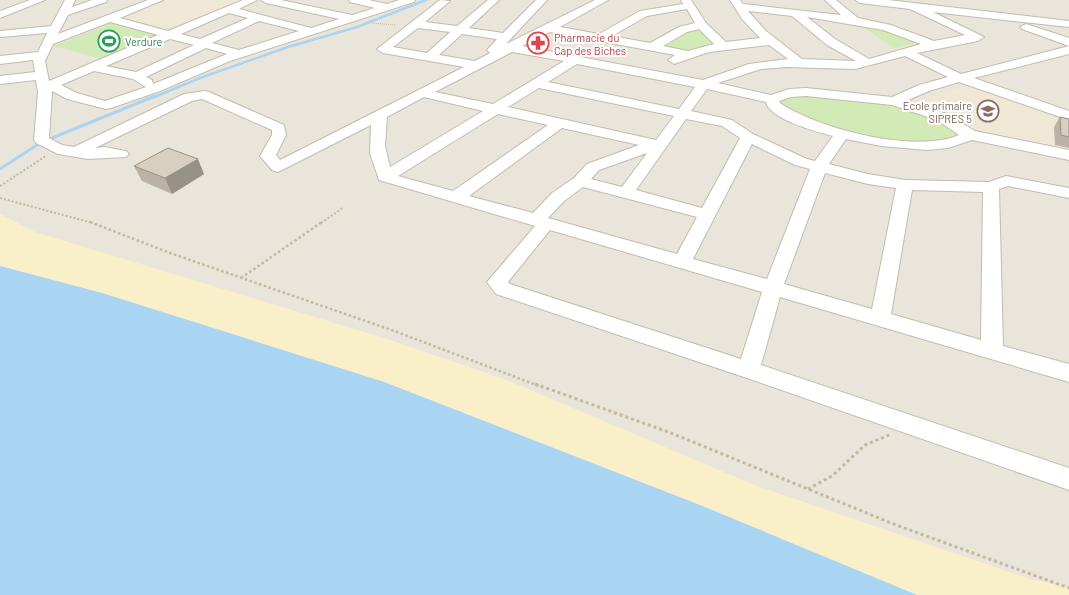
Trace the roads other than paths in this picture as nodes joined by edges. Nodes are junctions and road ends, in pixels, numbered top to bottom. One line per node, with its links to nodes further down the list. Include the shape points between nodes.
1 (40, 0): 18 (street)
2 (70, 0): 21 (street)
3 (102, 0): 21 (street)
4 (158, 0): 27 (street)
5 (252, 0): 20 (street)
6 (266, 0): 26 (street)
7 (354, 0): 19 (street)
8 (410, 0): 19 (street)
9 (494, 0): 34 (street)
10 (542, 0): 44 (street)
11 (603, 0): 33 (street)
12 (830, 0): 28 (street)
13 (860, 0): 17 (street)
14 (445, 1): 29 (street)
15 (687, 3): 31 (street); 38 (street, via 644,13)
16 (737, 3): 22 (street); 40 (street)
17 (923, 5): 23 (street); 46 (street, via 978,36)
18 (20, 7): 24 (street); 36 (street)
19 (388, 7): 26 (street)
20 (229, 10): 25 (street); 37 (street)
21 (64, 13): 32 (street)
22 (796, 14): 28 (street); 56 (street, via 831,42)
23 (989, 14): 30 (street); 42 (street)
24 (0, 15)
25 (257, 18): 35 (street); 43 (street)
26 (354, 18): 35 (street)
27 (110, 19): 37 (street); 41 (street)
28 (855, 21): 39 (street); 46 (street, via 895,29)
29 (415, 24): 34 (street); 52 (street, via 383,49)
30 (1069, 24)
31 (702, 25): 45 (street); 47 (street, via 683,28)
32 (56, 28): 36 (street); 41 (street)
33 (548, 28): 38 (street); 44 (street)
34 (459, 30): 44 (street); 52 (street)
35 (311, 31): 50 (street)
36 (0, 34)
37 (168, 35): 43 (street); 59 (street)
38 (601, 38): 47 (street)
39 (883, 38)
40 (770, 41): 45 (street); 57 (street)
41 (50, 42): 53 (street)
42 (1069, 42)
43 (204, 43): 50 (street); 62 (street)
44 (506, 44): 55 (street); 58 (street)
45 (722, 45): 51 (street)
46 (933, 45): 48 (street)
47 (652, 47): 51 (street)
48 (903, 50): 56 (street); 63 (street)
49 (1069, 50): 63 (street)
50 (241, 54): 68 (street)
51 (687, 54): 61 (street)
52 (429, 57): 58 (street)
53 (41, 58): 54 (street); 60 (street); 65 (street)
54 (0, 60)
55 (576, 60): 61 (street); 66 (street)
56 (868, 62): 57 (street, via 840,66)
57 (799, 63): 67 (street, via 736,70)
58 (472, 64): 69 (street)
59 (94, 67): 60 (street); 62 (street)
60 (80, 73): 65 (street)
61 (652, 75): 67 (street)
62 (137, 76): 68 (street)
63 (960, 78): 71 (street); 75 (street)
64 (0, 80): 65 (street)
65 (46, 83): 68 (street, via 72,96 103,105); 81 (street, via 42,140 58,149)
66 (538, 84): 72 (street); 74 (street)
67 (703, 85): 70 (street); 74 (street)
68 (155, 88)
69 (422, 92): 72 (street); 73 (street)
70 (772, 99): 71 (street, via 806,92); 77 (street, via 773,105 791,118)
71 (894, 101): 78 (street, via 942,117)
72 (497, 109): 76 (street); 85 (street)
73 (380, 114): 81 (street, via 278,167 268,156 279,128 204,95 189,98); 85 (street, via 376,143)
74 (682, 114): 79 (street, via 727,124); 80 (street)
75 (1069, 116)
76 (560, 123): 80 (street); 91 (street)
77 (842, 134): 78 (street, via 932,146); 84 (street)
78 (970, 135): 83 (street)
79 (748, 138): 84 (street); 92 (street)
80 (660, 145): 86 (street, via 593,167); 89 (street)
81 (76, 152): 82 (street)
82 (121, 154)
83 (1069, 155)
84 (819, 167): 87 (street); 95 (street)
85 (385, 177): 91 (street)
86 (580, 181): 89 (street); 93 (street, via 558,197)
87 (905, 185): 88 (street); 96 (street)
88 (991, 187): 90 (street, via 1006,180); 97 (street)
89 (626, 193): 92 (street)
90 (1069, 193)
91 (456, 198): 93 (street)
92 (707, 214): 94 (street)
93 (542, 222): 94 (street); 98 (street, via 497,282 503,289)
94 (682, 262): 95 (street)
95 (773, 288): 96 (street); 98 (street)
96 (880, 319): 97 (street)
97 (992, 351): 99 (street)
98 (749, 370): 100 (street)
99 (1069, 373)
100 (1069, 479)

